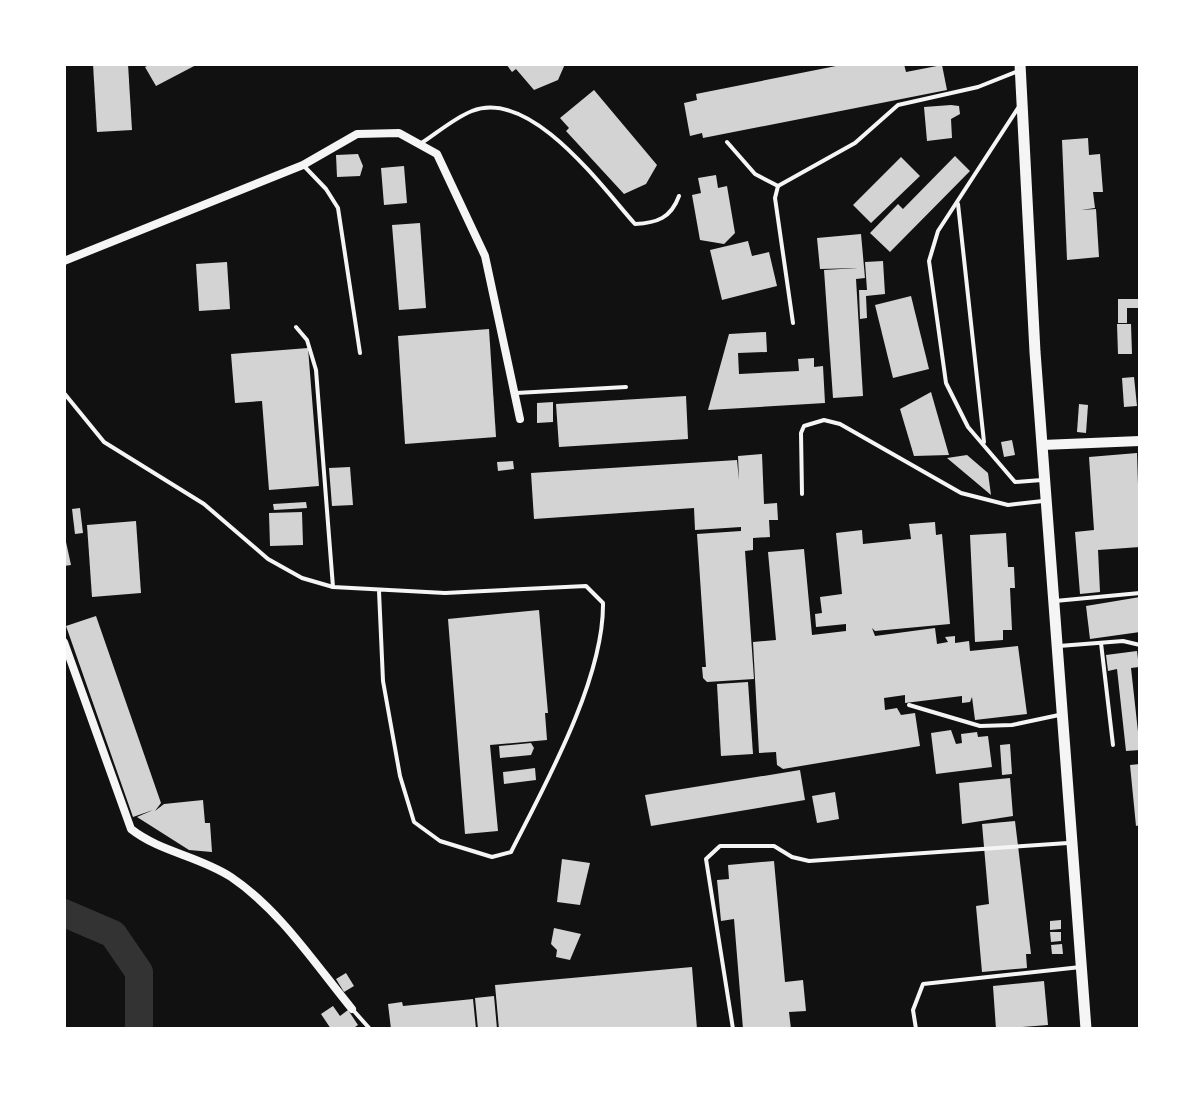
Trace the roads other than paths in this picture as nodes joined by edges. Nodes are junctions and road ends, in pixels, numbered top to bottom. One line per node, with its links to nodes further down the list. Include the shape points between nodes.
1 (1020, 67): 2 (main road); 6 (lane, via 978,87 898,105 855,143)
2 (1022, 102): 8 (lane); 19 (main road)
3 (727, 142): 6 (lane, via 755,174)
4 (420, 144): 5 (street, via 399,133 357,134); 7 (lane, via 473,110 508,110 545,129 635,224 656,223 674,209); 15 (street, via 437,154 485,256)
5 (303, 165): 9 (street); 12 (lane, via 338,208)
6 (778, 186): 10 (lane, via 775,198)
7 (679, 196)
8 (957, 201): 18 (lane); 18 (lane, via 938,231 929,261 946,383 968,427)
9 (64, 261)
10 (793, 323)
11 (296, 327): 23 (lane, via 307,340 316,370)
12 (360, 353)
13 (626, 387): 15 (lane)
14 (64, 393): 23 (lane, via 104,442 204,504 268,559)
15 (514, 393): 16 (street)
16 (520, 419)
17 (1140, 441): 19 (street)
18 (984, 444): 20 (lane, via 1015,482)
19 (1042, 445): 20 (main road)
20 (1044, 479): 22 (main road)
21 (802, 494): 22 (lane, via 801,433 804,426 824,420 961,493 1008,505)
22 (1046, 500): 26 (main road)
23 (333, 587): 24 (lane)
24 (379, 591): 24 (lane, via 383,681 414,822 440,841 492,857 511,852 575,721 603,621 603,603 586,586)
25 (1140, 593): 26 (lane)
26 (1054, 602): 30 (main road)
27 (64, 642): 36 (street, via 131,829 148,843 228,875 260,899)
28 (1101, 643): 29 (lane); 30 (lane); 33 (lane)
29 (1140, 645)
30 (1057, 646): 32 (main road)
31 (909, 705): 32 (lane, via 980,726)
32 (1061, 715): 34 (main road)
33 (1113, 745)
34 (1071, 843): 35 (main road); 38 (lane, via 809,861 774,846 720,846 706,859)
35 (1082, 967): 39 (lane, via 923,984 913,1010); 40 (main road)
36 (352, 1009): 37 (lane)
37 (370, 1029)
38 (733, 1029)
39 (916, 1029)
40 (1086, 1029)

